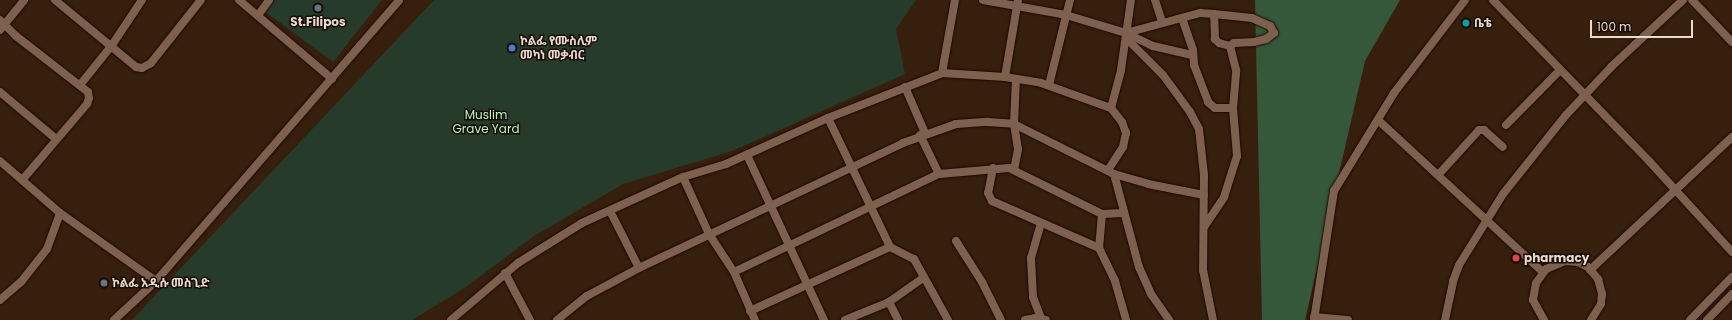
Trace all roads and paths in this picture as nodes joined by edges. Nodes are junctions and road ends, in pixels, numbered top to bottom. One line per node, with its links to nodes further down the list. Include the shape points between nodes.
1 (24, 0): 23 (street)
2 (55, 0): 26 (street)
3 (142, 0): 26 (street)
4 (201, 0): 26 (street, via 145,67 136,67)
5 (239, 0): 18 (street)
6 (269, 0): 18 (street)
7 (400, 0): 32 (street)
8 (956, 0): 30 (street)
9 (983, 0): 17 (street)
10 (1070, 0): 20 (street)
11 (1131, 0): 24 (street)
12 (1155, 0): 22 (street)
13 (1465, 0): 42 (street, via 1394,93)
14 (1493, 0): 29 (street)
15 (1682, 0): 38 (street)
16 (1692, 0): 25 (street)
17 (1018, 3): 20 (street); 31 (street)
18 (259, 14): 32 (street)
19 (1214, 14): 21 (street, via 1200,13); 27 (street, via 1216,41); 27 (street, via 1252,18 1267,24 1274,31 1266,39 1234,43)
20 (1066, 15): 24 (street); 35 (street)
21 (1182, 18): 22 (street); 28 (street)
22 (1162, 22): 24 (street)
23 (1, 25): 34 (street)
24 (1126, 32): 28 (street, via 1153,46); 39 (street, via 1121,70); 60 (street, via 1131,43 1163,75 1196,121 1201,140)
25 (1732, 42)
26 (112, 45): 34 (street)
27 (1230, 46): 40 (street, via 1236,70)
28 (1192, 55): 40 (street, via 1210,105 1215,108)
29 (1560, 70): 38 (street); 44 (street)
30 (942, 73): 31 (street); 36 (street)
31 (1005, 77): 33 (street)
32 (332, 79): 83 (street)
33 (1016, 79): 35 (street); 43 (street)
34 (80, 85): 47 (street, via 88,92 89,101)
35 (1048, 85): 39 (street)
36 (905, 87): 41 (street); 45 (street)
37 (0, 92): 47 (street)
38 (1585, 94): 59 (street); 67 (street, via 1524,167)
39 (1111, 108): 54 (street, via 1122,122 1126,133 1123,147)
40 (1232, 108): 69 (street, via 1236,164 1224,197)
41 (828, 118): 49 (street); 51 (street)
42 (1378, 120): 56 (street); 90 (street, via 1334,191)
43 (1014, 124): 45 (street, via 962,123); 53 (street, via 1018,149); 54 (street)
44 (1506, 125)
45 (923, 134): 51 (street); 55 (street)
46 (1732, 137): 59 (street)
47 (56, 139): 58 (street)
48 (1503, 147): 56 (street, via 1484,130 1479,130)
49 (747, 155): 57 (street); 61 (street)
50 (0, 161): 58 (street)
51 (851, 168): 61 (street); 62 (street)
52 (993, 168): 53 (street); 55 (street); 68 (street, via 988,193 992,201)
53 (1014, 170): 66 (street)
54 (1111, 172): 60 (street, via 1148,184); 65 (street)
55 (939, 174): 62 (street)
56 (1439, 174): 67 (street)
57 (683, 177): 63 (street); 70 (street)
58 (22, 180): 64 (street)
59 (1676, 189): 75 (street); 77 (street)
60 (1204, 195): 69 (street)
61 (770, 205): 70 (street); 72 (street)
62 (870, 207): 72 (street); 73 (street)
63 (610, 211): 76 (street); 80 (street, via 564,233)
64 (60, 213): 83 (street); 86 (street, via 47,249 21,282)
65 (1122, 213): 66 (street); 105 (street, via 1145,283)
66 (1102, 214): 74 (street)
67 (1487, 218): 79 (street); 108 (street, via 1453,281)
68 (1041, 224): 74 (street); 91 (street, via 1031,258 1033,297)
69 (1204, 227): 106 (street, via 1203,270)
70 (709, 234): 76 (street); 78 (street)
71 (956, 241): 102 (street, via 982,282)
72 (788, 245): 78 (street); 84 (street)
73 (890, 246): 82 (street, via 914,259); 84 (street)
74 (1099, 248): 104 (street, via 1115,281)
75 (1732, 252)
76 (639, 268): 96 (street, via 588,296)
77 (1590, 270): 79 (street, via 1578,262 1565,261 1554,264); 92 (street, via 1598,279 1602,294 1601,304)
78 (734, 272): 88 (street)
79 (1543, 272): 109 (street, via 1536,283 1533,300)
80 (505, 273): 89 (street); 95 (street)
81 (1732, 277): 110 (street)
82 (923, 278): 87 (street); 101 (street)
83 (156, 281): 93 (street)
84 (808, 285): 88 (street); 98 (street)
85 (1732, 294): 111 (street)
86 (0, 300)
87 (889, 302): 99 (street); 100 (street)
88 (750, 311): 97 (street)
89 (459, 318): 94 (street)
90 (1314, 318): 107 (street)
91 (1043, 319): 103 (street)
92 (1593, 319)
93 (114, 320)
94 (451, 320)
95 (530, 320)
96 (557, 320)
97 (754, 320)
98 (824, 320)
99 (845, 320)
100 (898, 320)
101 (948, 320)
102 (1001, 320)
103 (1025, 320)
104 (1126, 320)
105 (1169, 320)
106 (1214, 320)
107 (1348, 320)
108 (1445, 320)
109 (1544, 320)
110 (1690, 320)
111 (1707, 320)

